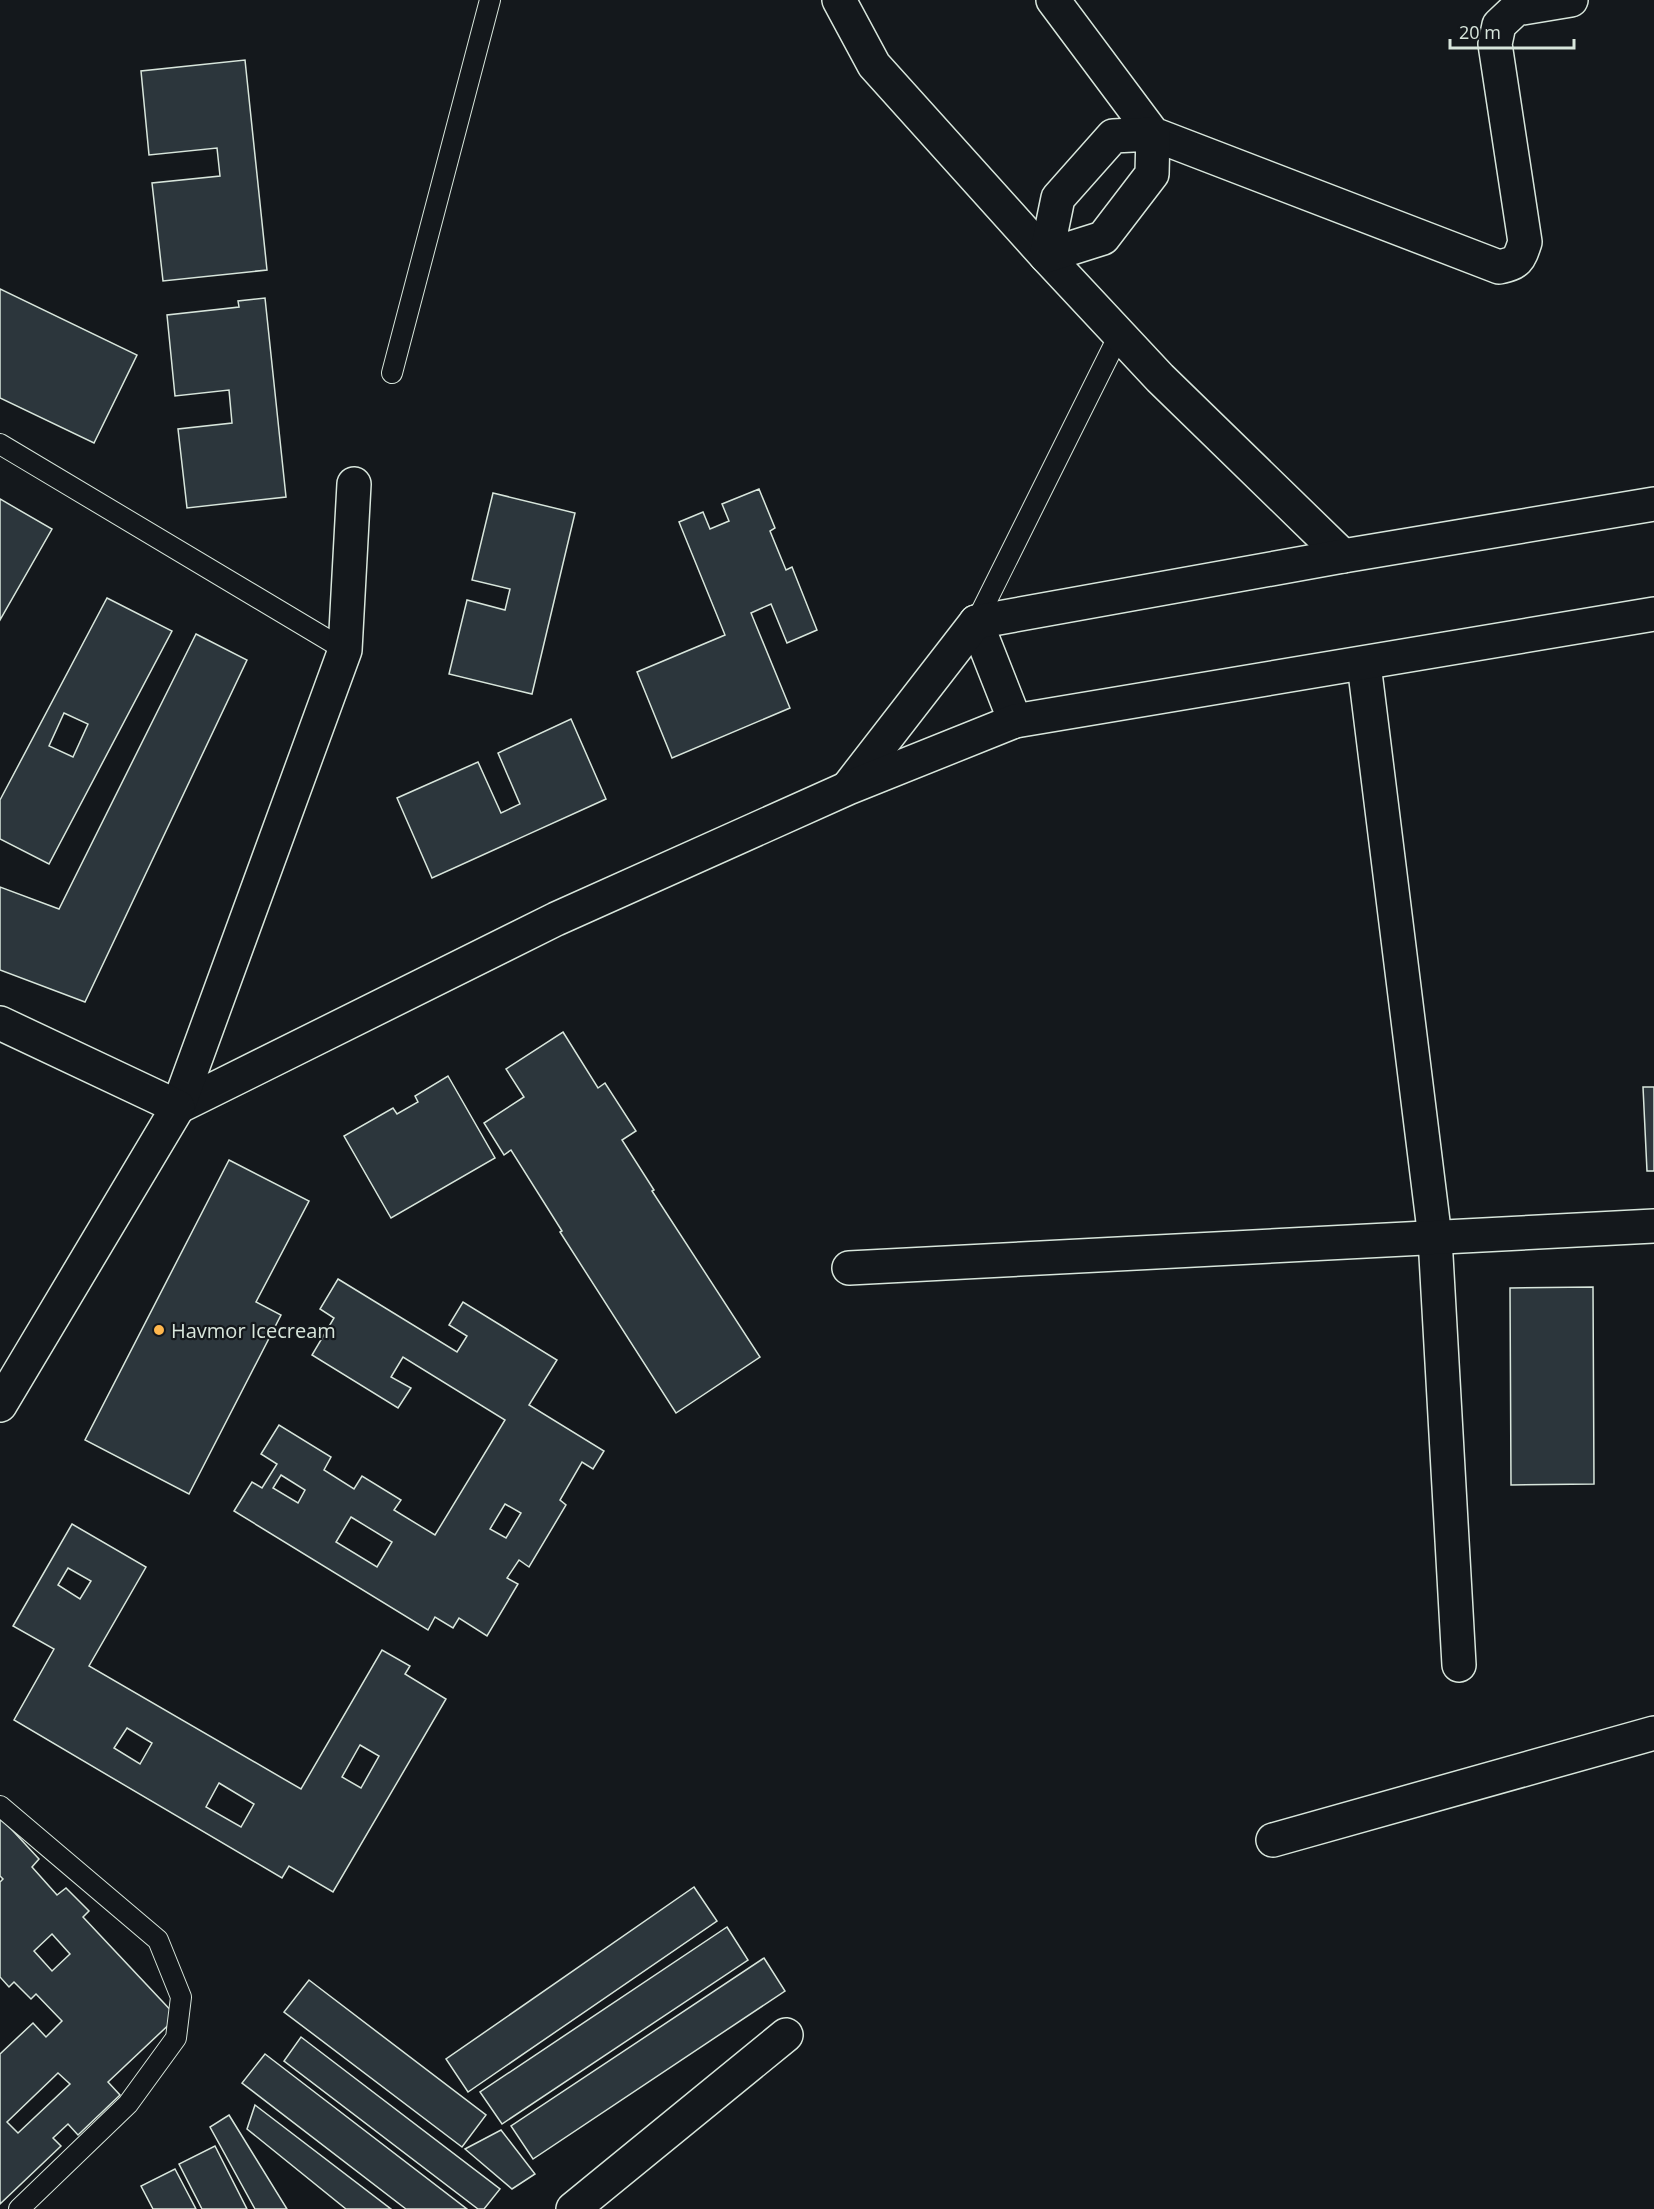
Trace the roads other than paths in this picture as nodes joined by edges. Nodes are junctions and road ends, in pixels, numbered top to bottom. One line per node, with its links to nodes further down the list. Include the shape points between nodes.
1 (490, 0): 8 (lane)
2 (839, 0): 6 (street, via 874,64)
3 (1053, 0): 5 (street)
4 (1571, 0): 5 (street, via 1516,9 1499,25 1495,44 1525,242 1520,258 1512,264 1499,267)
5 (1153, 134): 6 (street, via 1152,174 1103,238); 6 (street, via 1113,136 1067,187 1058,198)
6 (1046, 256): 7 (street)
7 (1119, 335): 12 (street); 14 (lane)
8 (392, 373)
9 (0, 444): 15 (lane)
10 (354, 484): 15 (street)
11 (1654, 504): 12 (street)
12 (1343, 556): 14 (street)
13 (1654, 614): 16 (street)
14 (976, 622): 17 (street); 18 (street)
15 (345, 650): 20 (street)
16 (1364, 664): 17 (street); 22 (street)
17 (1015, 721): 18 (street)
18 (848, 788): 20 (street, via 556,919)
19 (0, 1023): 20 (street)
20 (178, 1107): 24 (street)
21 (1654, 1226): 22 (street)
22 (1435, 1238): 23 (street); 25 (street)
23 (849, 1268)
24 (0, 1405)
25 (1459, 1665)
26 (1654, 1733): 28 (street)
27 (0, 1806): 30 (lane, via 158,1940 181,1997 176,2038 128,2104)
28 (1273, 1840)
29 (786, 2035): 31 (street)
30 (19, 2209)
31 (573, 2209)

